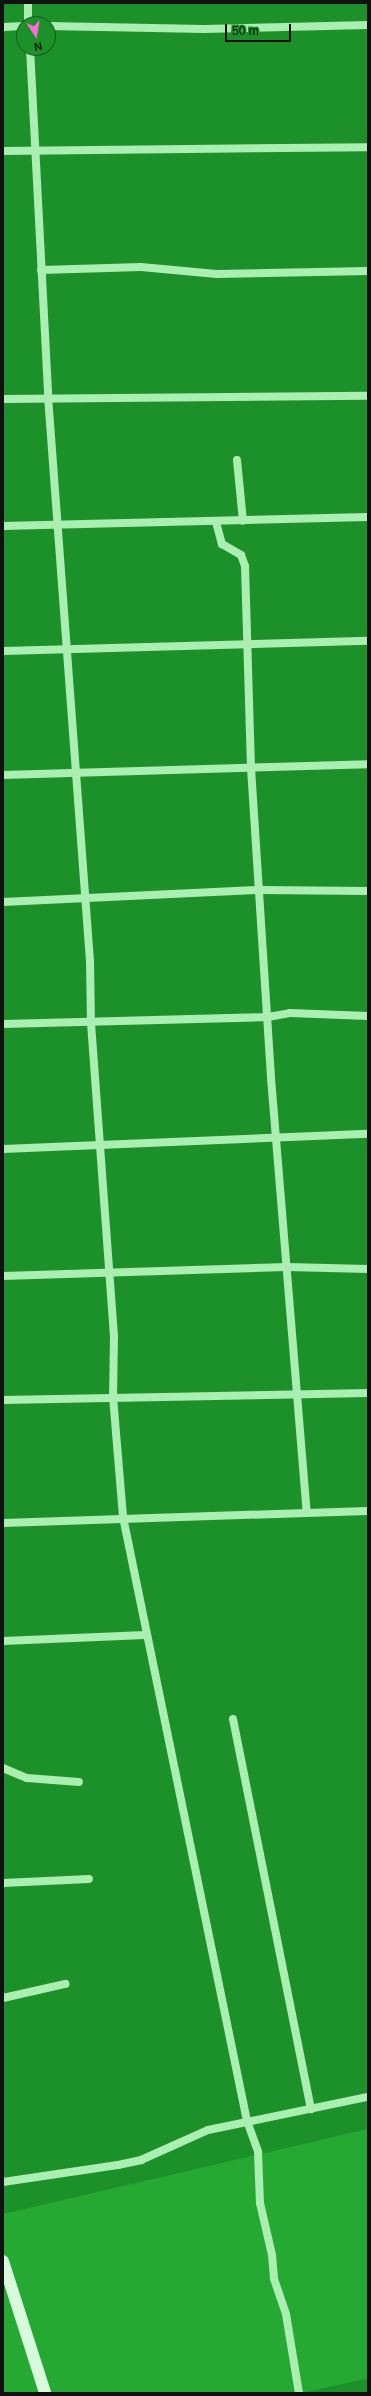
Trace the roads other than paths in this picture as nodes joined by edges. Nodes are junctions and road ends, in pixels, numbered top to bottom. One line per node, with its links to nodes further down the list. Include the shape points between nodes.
1 (28, 3): 2 (street)
2 (28, 16)
3 (368, 25): 5 (street, via 204,29)
4 (16, 26): 6 (street)
5 (56, 26)
6 (3, 27)
7 (30, 56): 10 (street)
8 (368, 148): 10 (street)
9 (3, 151): 10 (street)
10 (35, 151): 11 (street)
11 (41, 270): 12 (street, via 141,267 217,274); 13 (street)
12 (368, 271)
13 (48, 396): 14 (street); 15 (street); 20 (street)
14 (368, 396)
15 (3, 399)
16 (237, 460): 18 (street)
17 (368, 517): 18 (street)
18 (243, 521): 19 (street)
19 (216, 522): 20 (street); 23 (street, via 222,544 241,555 245,566)
20 (57, 524): 21 (street); 24 (street)
21 (3, 526)
22 (368, 641): 23 (street)
23 (247, 643): 24 (street); 27 (street)
24 (66, 649): 25 (street); 28 (street)
25 (3, 651)
26 (368, 764): 27 (street)
27 (251, 768): 28 (street); 30 (street)
28 (75, 773): 29 (street); 32 (street)
29 (3, 775)
30 (261, 890): 31 (street); 32 (street); 35 (street)
31 (368, 890)
32 (84, 900): 33 (street); 36 (street)
33 (3, 902)
34 (368, 1016): 35 (street, via 290,1013)
35 (268, 1017): 36 (street); 39 (street)
36 (91, 1023): 37 (street); 40 (street)
37 (3, 1024)
38 (368, 1134): 39 (street)
39 (278, 1138): 40 (street); 42 (street)
40 (99, 1145): 41 (street); 44 (street)
41 (3, 1149)
42 (287, 1267): 43 (street); 44 (street); 47 (street)
43 (368, 1270)
44 (107, 1272): 45 (street); 48 (street, via 114,1336)
45 (3, 1276)
46 (368, 1393): 47 (street)
47 (297, 1394): 48 (street); 51 (street)
48 (113, 1397): 49 (street); 52 (street)
49 (3, 1400)
50 (368, 1511): 51 (street)
51 (307, 1513): 52 (street)
52 (123, 1517): 53 (street); 54 (street)
53 (3, 1523)
54 (145, 1635): 55 (street); 65 (street)
55 (3, 1641)
56 (233, 1718): 64 (street)
57 (3, 1768): 58 (street, via 27,1778)
58 (79, 1782)
59 (89, 1879): 60 (street)
60 (3, 1883)
61 (64, 1984): 62 (street)
62 (3, 1998)
63 (368, 2097): 64 (street)
64 (311, 2109): 65 (street)
65 (247, 2121): 66 (street, via 208,2130 141,2160); 69 (street, via 258,2152 260,2204 272,2255 274,2279 286,2314)
66 (3, 2182)
67 (3, 2261): 68 (street)
68 (46, 2393)
69 (299, 2393)

